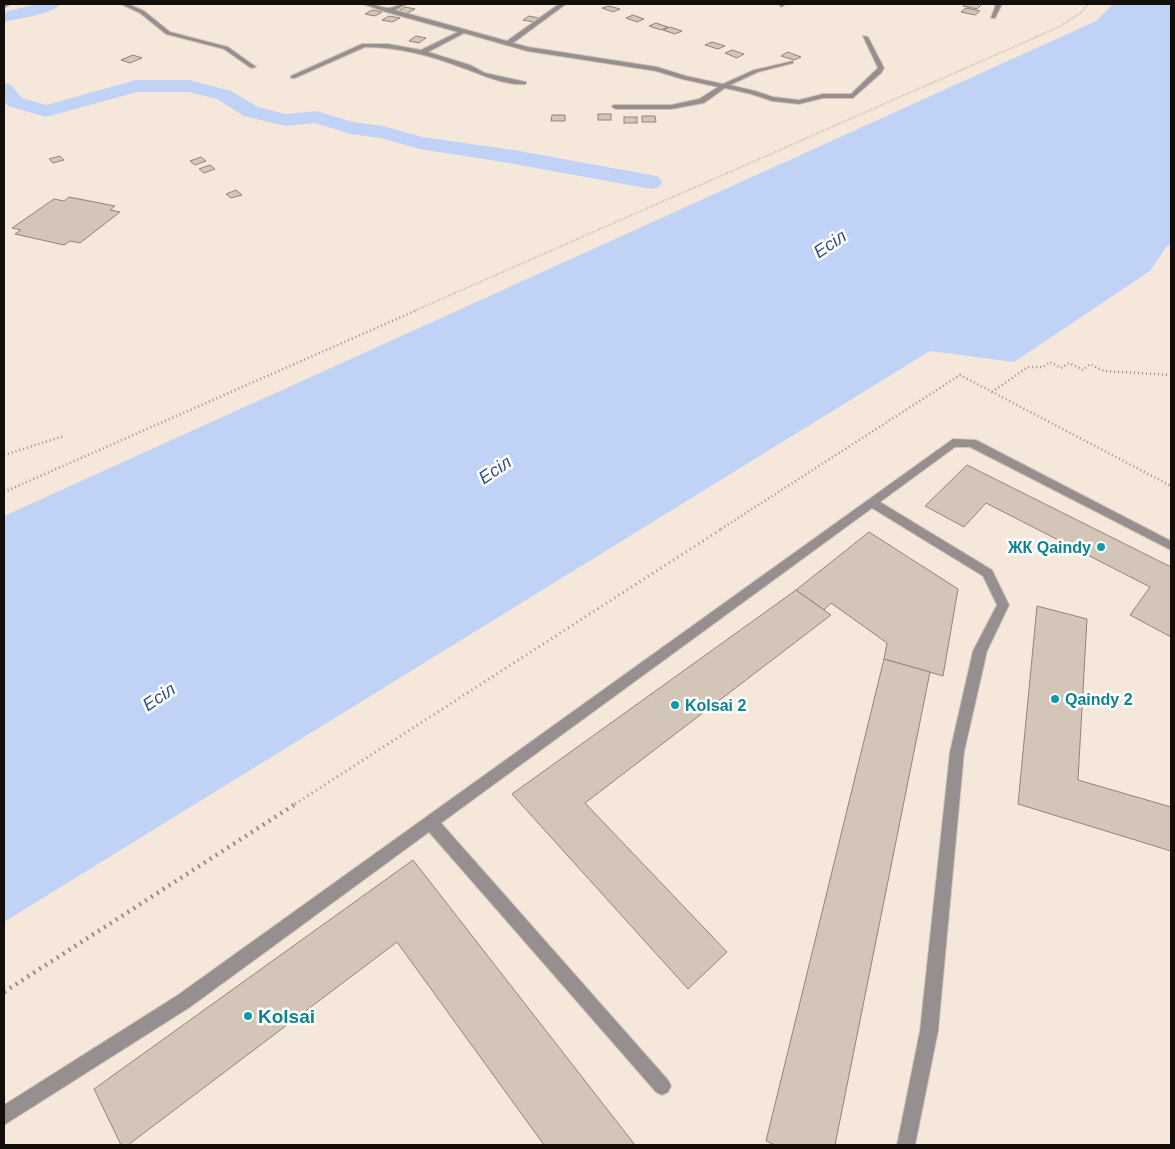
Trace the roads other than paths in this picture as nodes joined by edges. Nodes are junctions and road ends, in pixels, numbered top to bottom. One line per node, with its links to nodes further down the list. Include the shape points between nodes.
1 (8, 4): 7 (street)
2 (124, 4): 15 (street, via 142,12 168,33 226,48)
3 (366, 4): 8 (street)
4 (404, 4): 8 (street)
5 (562, 4): 12 (street)
6 (999, 4): 9 (street)
7 (4, 6)
8 (388, 11): 10 (street)
9 (993, 17)
10 (464, 31): 12 (street); 13 (street)
11 (864, 37): 18 (street, via 881,68 853,96 823,96 799,102 772,100 753,92)
12 (509, 43): 18 (street, via 553,54 657,69)
13 (423, 52): 16 (street, via 364,44); 17 (street, via 480,74)
14 (792, 62): 18 (street, via 756,71)
15 (253, 67)
16 (293, 78)
17 (524, 83)
18 (722, 87): 19 (street, via 701,101 671,108)
19 (616, 107)
20 (872, 502): 21 (street, via 954,443 972,442); 22 (street); 25 (street, via 988,573 1003,605 980,651 957,752 929,1031)
21 (1171, 546)
22 (430, 822): 23 (street); 24 (street, via 184,1001)
23 (662, 1086)
24 (4, 1116)
25 (906, 1145)

